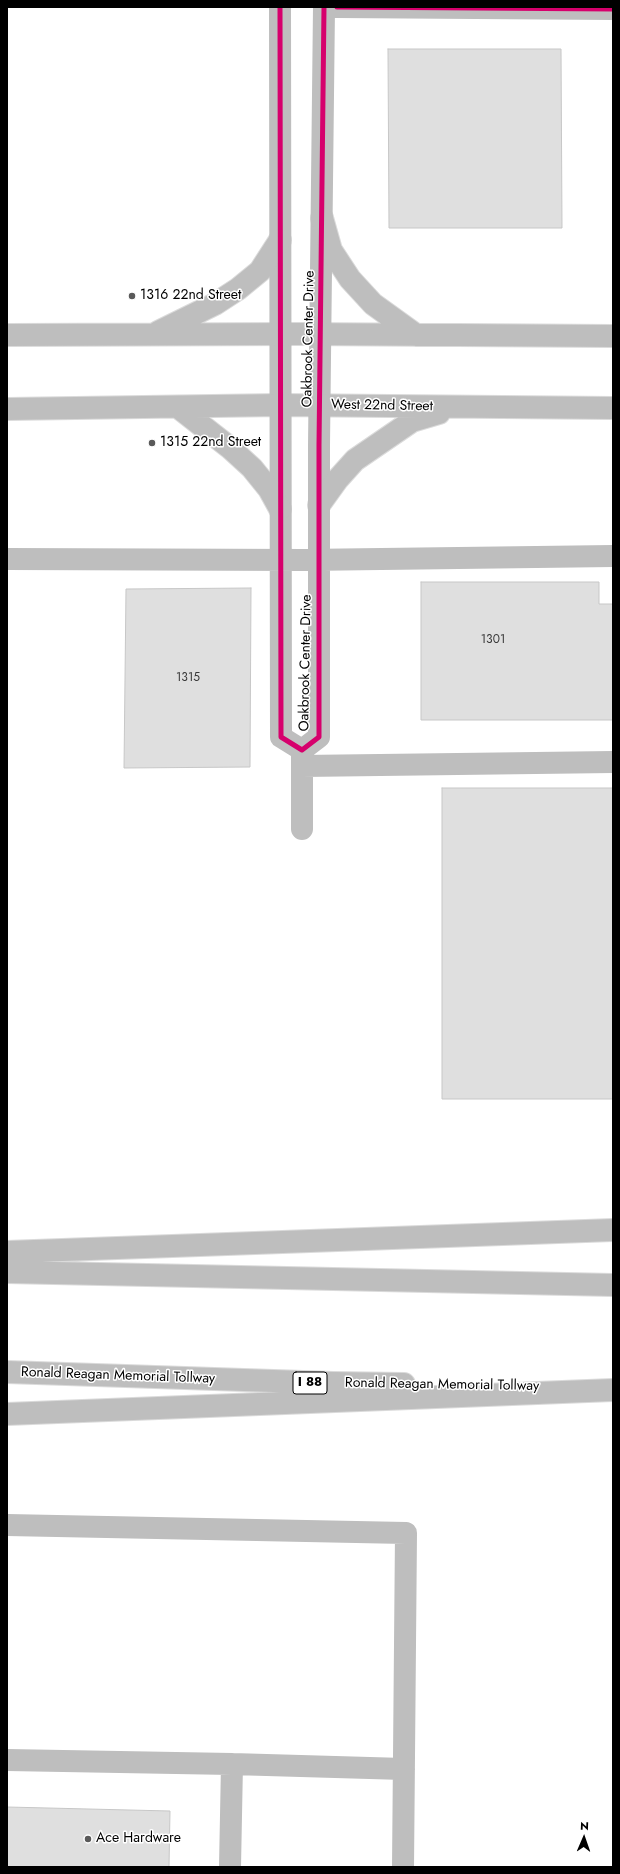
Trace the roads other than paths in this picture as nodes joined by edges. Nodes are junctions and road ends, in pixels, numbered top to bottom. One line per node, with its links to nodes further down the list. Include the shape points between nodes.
1 (280, 7): 6 (main road, Oakbrook Center Drive)
2 (324, 7): 5 (main road, Oakbrook Center Drive)
3 (336, 7): 4 (main road)
4 (613, 9)
5 (322, 218): 8 (main road, Oakbrook Center Drive); 10 (main road, via 331,250 350,279 373,304)
6 (280, 240): 7 (main road, Oakbrook Center Drive); 9 (main road, via 260,271 238,290)
7 (280, 334): 8 (main road); 9 (main road); 13 (main road, Oakbrook Center Drive)
8 (321, 334): 10 (main road); 14 (main road, Oakbrook Center Drive)
9 (152, 335): 11 (main road)
10 (416, 335): 12 (main road)
11 (7, 336)
12 (613, 336)
13 (280, 405): 14 (main road, West 22nd Street); 16 (main road, West 22nd Street); 20 (main road, Oakbrook Center Drive)
14 (320, 405): 15 (main road, West 22nd Street); 19 (main road, Oakbrook Center Drive)
15 (460, 406): 17 (main road, West 22nd Street); 19 (main road, via 412,421 385,438 355,460)
16 (178, 407): 18 (main road, West 22nd Street); 20 (main road, via 252,468 269,489)
17 (613, 408)
18 (7, 409)
19 (319, 505): 24 (main road, Oakbrook Center Drive)
20 (280, 509): 23 (main road, Oakbrook Center Drive)
21 (613, 556): 24 (main road)
22 (7, 559): 23 (main road)
23 (280, 560): 24 (main road); 25 (main road, Oakbrook Center Drive, via 281,737)
24 (319, 560): 25 (main road, Oakbrook Center Drive, via 319,737)
25 (302, 758): 26 (main road); 27 (main road)
26 (613, 762)
27 (302, 828)
28 (613, 1230): 29 (main road)
29 (7, 1252)
30 (7, 1272): 31 (main road)
31 (613, 1285)
32 (7, 1372): 33 (main road, Ronald Reagan Memorial Tollway / I 88, via 332,1383)
33 (613, 1386)
34 (613, 1390): 35 (main road)
35 (7, 1414)
36 (7, 1526): 39 (main road, via 406,1533)
37 (7, 1760): 38 (main road)
38 (232, 1764): 39 (main road); 40 (main road)
39 (404, 1769): 41 (main road)
40 (230, 1867)
41 (403, 1867)

